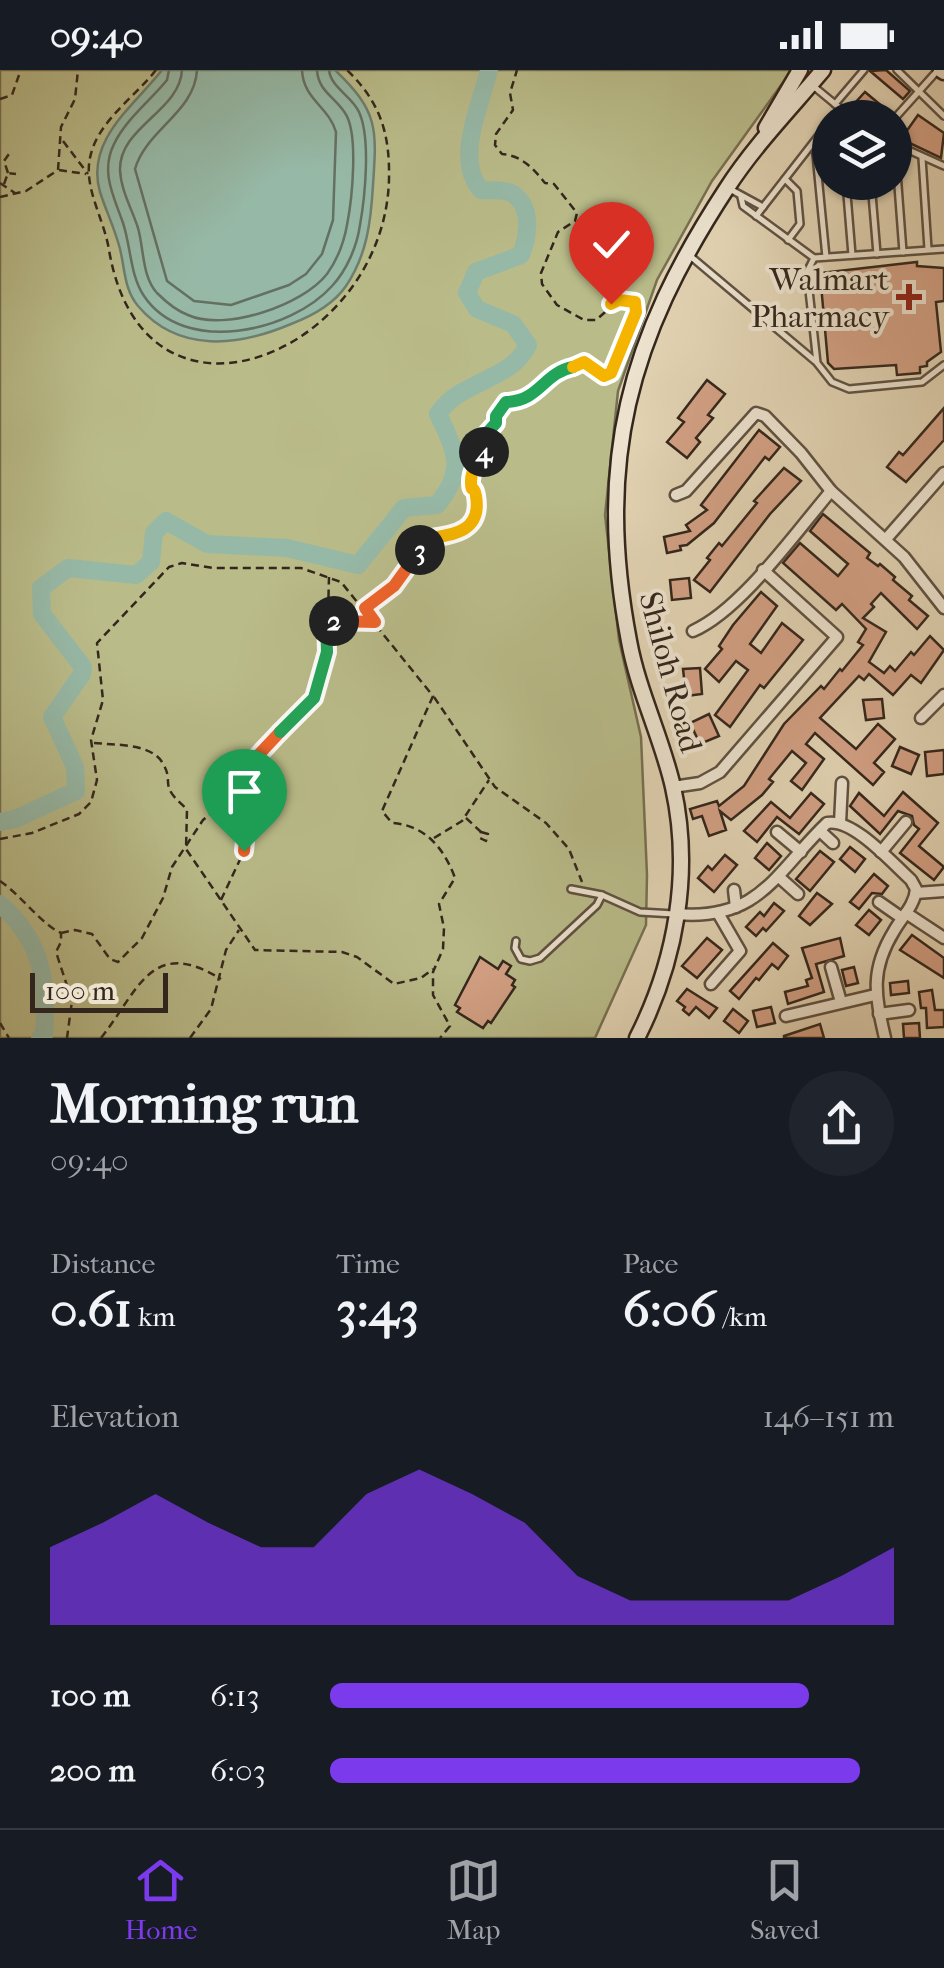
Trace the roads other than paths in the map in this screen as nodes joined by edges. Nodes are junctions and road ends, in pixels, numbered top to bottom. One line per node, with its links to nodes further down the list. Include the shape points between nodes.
1 (800, 70): 15 (main road, Shiloh Road)
2 (823, 70): 6 (main road, Shiloh Road)
3 (864, 70): 9 (lane)
4 (897, 70): 7 (lane)
5 (941, 71): 7 (lane)
6 (811, 84): 8 (lane); 15 (main road, Shiloh Road)
7 (920, 90): 10 (lane); 11 (lane)
8 (830, 100)
9 (842, 100)
10 (911, 100)
11 (944, 116)
12 (812, 145): 17 (lane)
13 (912, 153): 14 (lane)
14 (922, 158): 16 (lane); 27 (lane)
15 (746, 164): 18 (main road, Shiloh Road)
16 (944, 166)
17 (785, 179): 24 (lane); 26 (lane, via 797,191 800,224)
18 (727, 187): 19 (lane); 30 (main road, Shiloh Road)
19 (741, 198): 24 (lane); 25 (lane)
20 (820, 200): 33 (lane)
21 (847, 200): 32 (lane)
22 (872, 200): 31 (lane)
23 (899, 200): 29 (lane)
24 (763, 207): 25 (lane)
25 (756, 216): 26 (lane)
26 (788, 240): 34 (lane)
27 (928, 250): 28 (lane); 29 (lane)
28 (944, 250)
29 (903, 252): 31 (lane)
30 (688, 254): 35 (lane); 47 (main road, Shiloh Road, via 632,381 614,520 630,646)
31 (878, 254): 32 (lane)
32 (852, 256): 33 (lane)
33 (826, 257): 34 (lane)
34 (814, 258): 35 (lane, via 807,272)
35 (817, 363): 36 (lane, via 832,382 850,390 922,382)
36 (944, 364)
37 (942, 479): 40 (street)
38 (831, 492): 39 (street, via 802,453 756,413); 40 (street); 41 (street)
39 (676, 496)
40 (886, 539): 42 (street)
41 (763, 570): 43 (street, via 712,623); 47 (street, via 837,637 720,772)
42 (944, 608)
43 (693, 631)
44 (944, 695): 45 (street)
45 (921, 718)
46 (842, 784): 49 (street)
47 (673, 787): 65 (main road, Shiloh Road, via 681,855)
48 (906, 822): 54 (street)
49 (840, 823): 50 (street); 54 (street)
50 (820, 831): 52 (street); 53 (street)
51 (777, 832): 53 (street)
52 (833, 843)
53 (801, 852): 55 (street)
54 (881, 852): 59 (street)
55 (779, 877): 60 (street); 63 (street)
56 (571, 889): 61 (lane)
57 (734, 890): 63 (street)
58 (944, 891): 59 (street)
59 (916, 892): 66 (street)
60 (798, 894)
61 (602, 895): 65 (lane, via 640,912); 68 (lane, via 540,958 522,959)
62 (879, 902): 66 (street)
63 (736, 908): 64 (street)
64 (718, 913): 65 (street); 70 (street, via 740,950)
65 (678, 914): 76 (main road, Shiloh Road, via 665,970)
66 (904, 915): 67 (street); 71 (street, via 882,954)
67 (944, 938)
68 (516, 941)
69 (832, 967): 72 (street)
70 (711, 984)
71 (874, 995): 72 (street); 74 (street)
72 (841, 1002): 75 (street)
73 (909, 1010): 74 (street)
74 (880, 1014): 77 (street)
75 (786, 1016)
76 (637, 1038)
77 (885, 1038)

